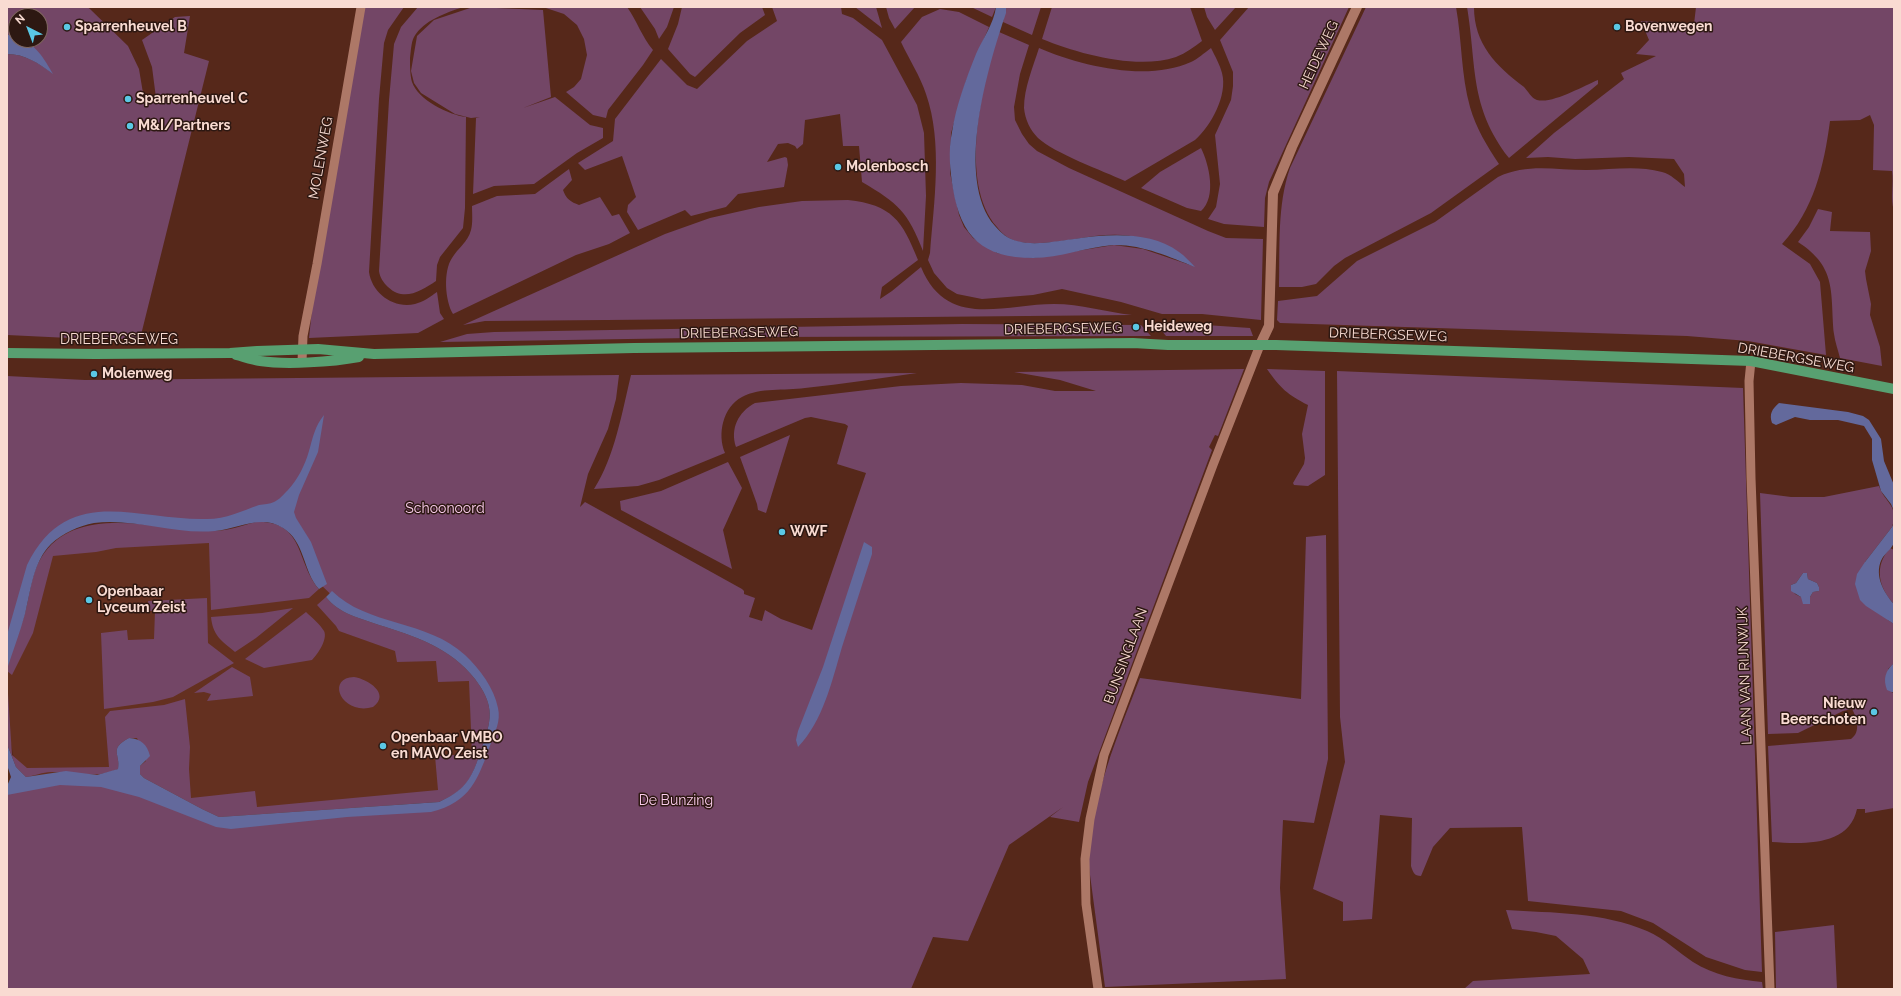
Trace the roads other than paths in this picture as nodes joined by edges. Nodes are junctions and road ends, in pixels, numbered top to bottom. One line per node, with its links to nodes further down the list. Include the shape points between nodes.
1 (361, 7): 4 (street, MOLENWEG)
2 (1357, 7): 3 (street, HEIDEWEG, via 1273,193 1269,326)
3 (1260, 345): 7 (main road, DRIEBERGSEWEG, via 1110,343 626,348); 8 (main road, DRIEBERGSEWEG); 11 (street, BUNSINGLAAN, via 1104,755 1090,819 1085,859 1086,904)
4 (302, 349): 6 (main road, DRIEBERGSEWEG); 7 (main road, DRIEBERGSEWEG); 9 (street, MOLENWEG)
5 (7, 352): 6 (main road, DRIEBERGSEWEG)
6 (230, 354): 9 (main road, DRIEBERGSEWEG, via 260,361)
7 (374, 354): 9 (main road, DRIEBERGSEWEG, via 346,360)
8 (1751, 361): 10 (main road, DRIEBERGSEWEG); 12 (street, LAAN VAN RIJNWIJK, via 1751,478)
9 (302, 362)
10 (1894, 389)
11 (1098, 989)
12 (1770, 989)

